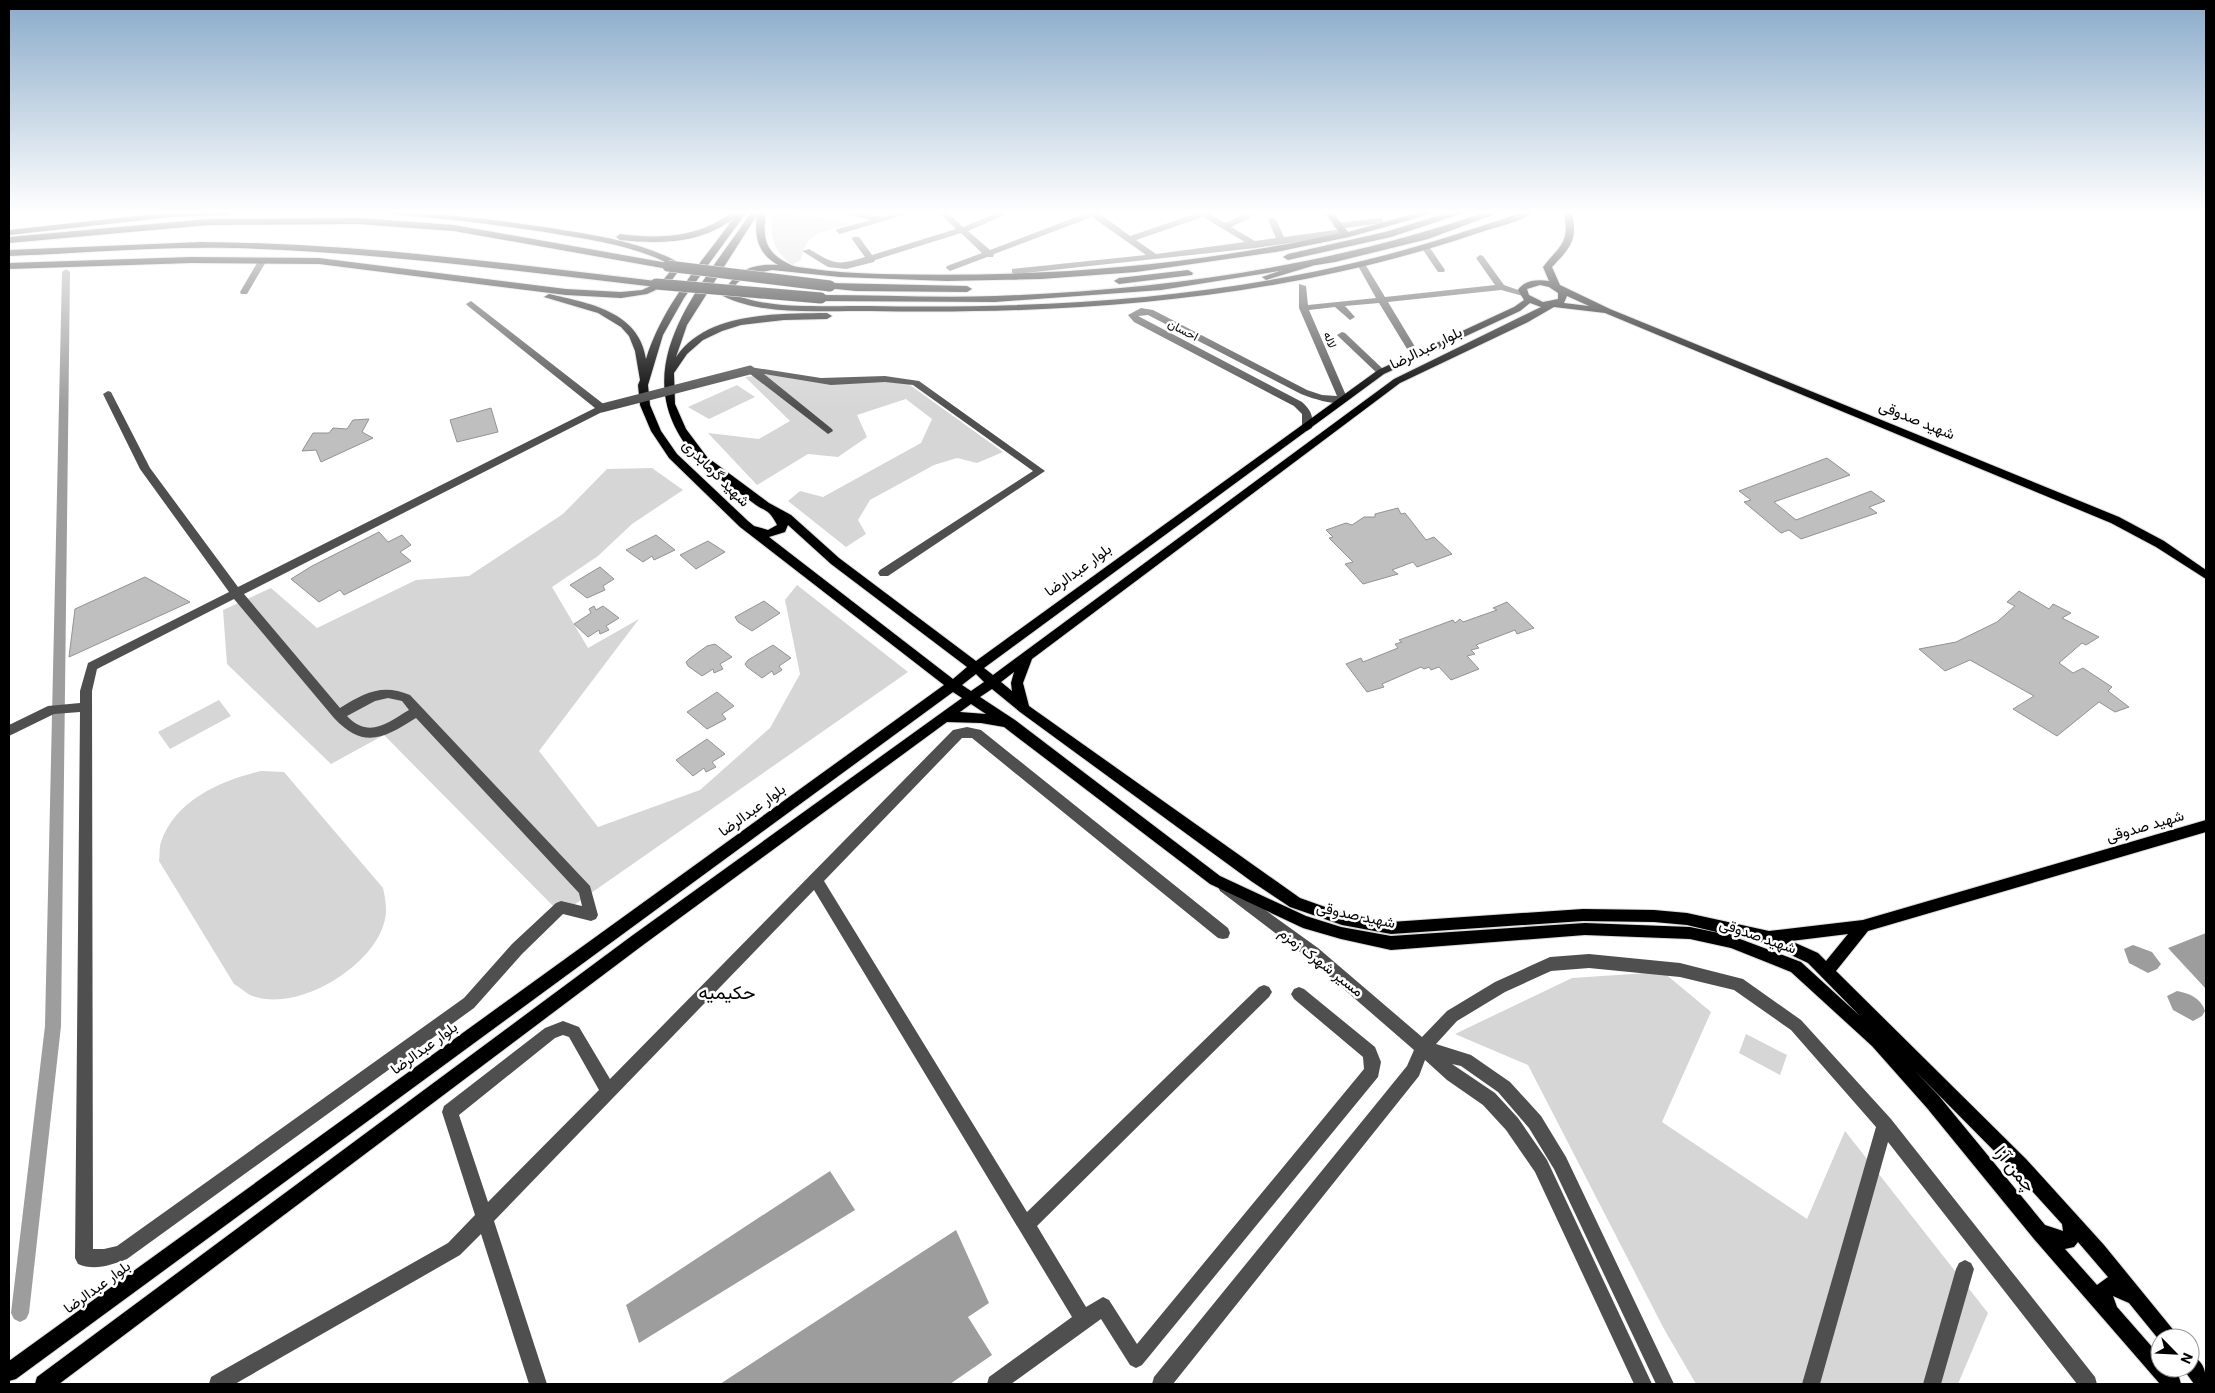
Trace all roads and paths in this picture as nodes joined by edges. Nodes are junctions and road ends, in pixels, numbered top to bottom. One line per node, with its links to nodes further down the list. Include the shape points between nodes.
1 (252, 278): 22 (street)
2 (440, 278): 42 (main road, via 534,294 614,315 631,333 639,348)
3 (449, 278): 5 (main road, via 621,295 655,289)
4 (600, 278): 13 (highway, bridge, via 821,298 926,300 1031,298 1161,287)
5 (669, 278)
6 (694, 278): 42 (main road, شهید گرمابدری, via 658,335)
7 (711, 278): 41 (main road, شهید گرمابدری, via 682,325 672,350)
8 (737, 278): 31 (main road, via 726,294 740,300 778,306)
9 (765, 278): 12 (highway, bridge, via 863,289 1009,289)
10 (928, 278): 11 (main road)
11 (1000, 278)
12 (1143, 278)
13 (1217, 278)
14 (1259, 278): 23 (main road)
15 (1303, 278): 23 (main road)
16 (1369, 278): 25 (street)
17 (1494, 278): 20 (street)
18 (1552, 278): 21 (main road)
19 (1302, 286): 30 (street, لاله)
20 (1501, 287): 24 (street); 25 (street)
21 (1556, 287): 24 (main road, بلوار عبدالرضا, via 1533,283 1524,287); 27 (main road, via 1563,297); 33 (main road)
22 (244, 292)
23 (1178, 296): 31 (main road, via 1053,307)
24 (1526, 296): 27 (main road, via 1541,304); 32 (main road, بلوار عبدالرضا)
25 (1383, 301): 28 (street); 38 (street)
26 (471, 304): 47 (street)
27 (1553, 304): 33 (main road); 36 (main road, بلوار عبدالرضا)
28 (1338, 305): 29 (street); 34 (street)
29 (1327, 306): 30 (street); 35 (street)
30 (1304, 308): 46 (street, لاله)
31 (949, 311): 41 (main road, via 906,315 786,316 741,321 709,332 689,346 677,359)
32 (1512, 311): 36 (main road, via 1521,314); 38 (main road, بلوار عبدالرضا)
33 (1607, 311): 52 (main road, شهید صدوقی, via 2115,520)
34 (1350, 316)
35 (1336, 317)
36 (1525, 320): 57 (main road, بلوار عبدالرضا, via 1397,381)
37 (1342, 335): 40 (street)
38 (1415, 355): 40 (main road, بلوار عبدالرضا)
39 (750, 370): 47 (street, bridge); 49 (street); 54 (street, via 830,382 903,378 916,383 1040,471)
40 (1381, 372): 46 (main road, بلوار عبدالرضا)
41 (668, 378): 50 (main road, شهید گرمابدری, via 670,404 681,430 703,458)
42 (643, 384): 51 (main road, شهید گرمابدری, via 646,405 656,431 674,456)
43 (1298, 389): 45 (street, via 1298,397); 45 (street, احسان, via 1150,312 1141,311 1133,315); 46 (street, احسان, via 1321,398)
44 (108, 394): 56 (street, via 145,469)
45 (1284, 397): 48 (street, احسان, via 1306,410)
46 (1343, 400): 48 (main road, بلوار عبدالرضا)
47 (602, 408): 56 (street)
48 (1307, 428): 58 (main road, بلوار عبدالرضا)
49 (828, 431)
50 (765, 506): 51 (main road, via 781,520 781,529 768,534); 58 (main road, شهید گرمابدری, via 786,518 835,561)
51 (744, 524): 60 (main road, شهید گرمابدری)
52 (2160, 544): 53 (main road); 55 (main road, شهید صدوقی)
53 (2206, 562)
54 (884, 573)
55 (2206, 575)
56 (235, 592): 62 (street, via 92,666); 65 (street)
57 (1028, 656): 59 (main road, بلوار عبدالرضا); 63 (main road, via 1016,678 1016,689)
58 (975, 668): 59 (main road, شهید گرمابدری); 60 (main road, بلوار عبدالرضا)
59 (992, 683): 61 (main road, بلوار عبدالرضا); 63 (main road, شهید صدوقی)
60 (953, 685): 61 (main road, شهید گرمابدری); 93 (main road, بلوار عبدالرضا)
61 (973, 697): 66 (main road, بلوار عبدالرضا); 67 (main road, شهید صدوقی)
62 (86, 706): 64 (street, via 84,1258 104,1258 121,1253 469,1003 517,949 561,907 591,914 584,890); 68 (street, via 52,709)
63 (1024, 709): 76 (main road, شهید صدوقی, via 1295,903 1342,919 1391,928 1583,915 1654,916 1687,919)
64 (417, 711): 65 (street, via 391,727 372,732 356,731); 65 (street, via 406,698 391,693 370,697)
65 (338, 716)
66 (945, 718): 67 (main road, via 981,718); 94 (main road, بلوار عبدالرضا, via 638,940)
67 (1010, 724): 71 (main road, شهید صدوقی)
68 (9, 731)
69 (2206, 826): 73 (main road, شهید صدوقی)
70 (815, 880): 74 (street, via 958,734 967,732 976,734); 82 (street); 86 (street)
71 (1215, 880): 72 (main road, شهید صدوقی); 75 (street, مسیر شهرک زمزم)
72 (1303, 922): 75 (street, via 1292,923); 78 (main road, شهید صدوقی, via 1342,934 1391,943 1585,929 1690,933 1763,953 1796,967)
73 (1864, 926): 76 (main road, شهید صدوقی); 77 (main road)
74 (1223, 933)
75 (1288, 936): 81 (street, مسیر شهرک زمزم, via 1313,953)
76 (1768, 937): 77 (main road, شهید صدوقی, via 1813,958)
77 (1826, 970): 85 (main road, چمن آرا, via 2020,1165)
78 (1819, 987): 87 (main road, چمن آرا, via 1877,1041 1933,1102)
79 (1264, 992): 86 (street)
80 (1300, 994): 91 (street, via 1369,1052 1374,1062 1372,1072 1136,1359 1103,1306)
81 (1422, 1048): 83 (street, via 1452,1016 1500,987 1550,964 1589,962 1680,970 1738,984 1796,1025); 98 (street, via 1413,1071); 99 (street, مسیر شهرک زمزم, via 1453,1075 1489,1099 1512,1124 1541,1166); 100 (street, via 1466,1060 1504,1088 1535,1122 1560,1163)
82 (608, 1091): 84 (street); 84 (street, via 574,1032 563,1028 550,1033 450,1112)
83 (1884, 1125): 101 (street); 103 (street)
84 (484, 1218): 95 (street, via 454,1249); 96 (street)
85 (2070, 1220): 87 (main road, via 2072,1236 2068,1241); 89 (main road, چمن آرا)
86 (1026, 1225): 91 (street)
87 (2040, 1233): 90 (main road, چمن آرا)
88 (1965, 1269): 102 (street)
89 (2137, 1299): 90 (main road, via 2109,1286 2103,1291); 92 (main road, چمن آرا)
90 (2110, 1315): 104 (main road, چمن آرا)
91 (1084, 1320): 97 (street)
92 (2161, 1328)
93 (9, 1372)
94 (44, 1384)
95 (218, 1384)
96 (538, 1384)
97 (996, 1384)
98 (1161, 1384)
99 (1643, 1384)
100 (1665, 1384)
101 (1811, 1384)
102 (1932, 1384)
103 (2088, 1384)
104 (2172, 1384)

